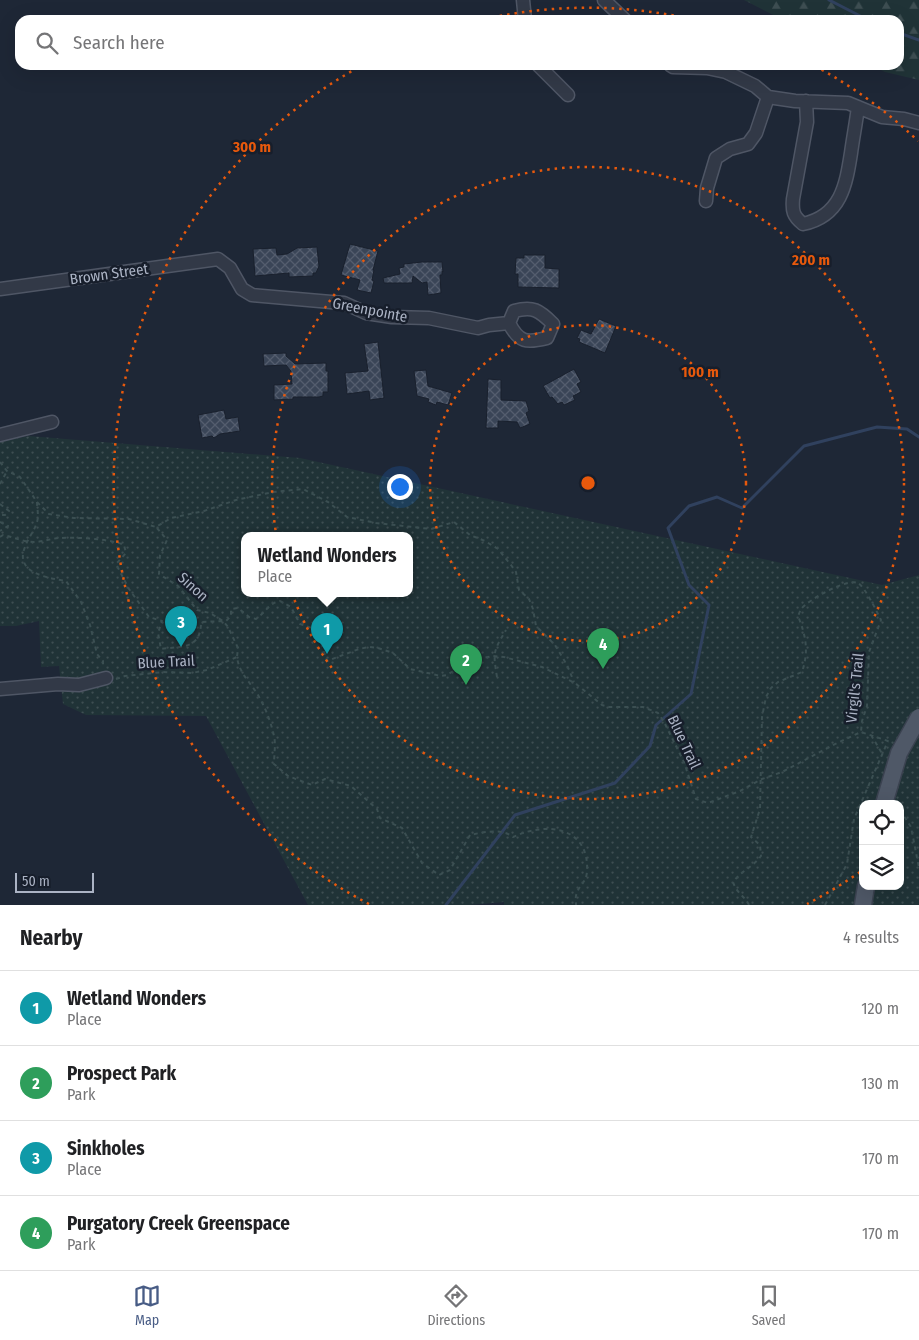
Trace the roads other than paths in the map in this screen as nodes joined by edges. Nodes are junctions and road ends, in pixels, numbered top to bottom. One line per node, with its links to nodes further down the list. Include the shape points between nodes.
1 (523, 0): 3 (street)
2 (604, 0): 4 (street)
3 (524, 15)
4 (620, 15)
5 (543, 70): 7 (street)
6 (716, 70): 8 (street, via 754,86)
7 (568, 95)
8 (768, 97): 9 (street); 12 (street, via 756,133 748,144 730,149 716,158)
9 (806, 101): 10 (street, via 848,103); 10 (street, via 807,122 792,210 804,224 822,218 838,201 846,186)
10 (858, 107): 11 (street, via 882,116)
11 (919, 123)
12 (706, 201)
13 (218, 259): 14 (street, Brown Street); 15 (street, Greenpointe, via 230,268 242,289 252,295 331,302 392,317 430,318 478,328)
14 (0, 289)
15 (509, 323)
16 (52, 422): 17 (street)
17 (0, 435)
18 (106, 678): 19 (street, via 79,685)
19 (0, 689)
20 (919, 717): 21 (main road, bridge, via 899,753)
21 (885, 800)
22 (865, 890): 23 (main road)
23 (863, 905)

